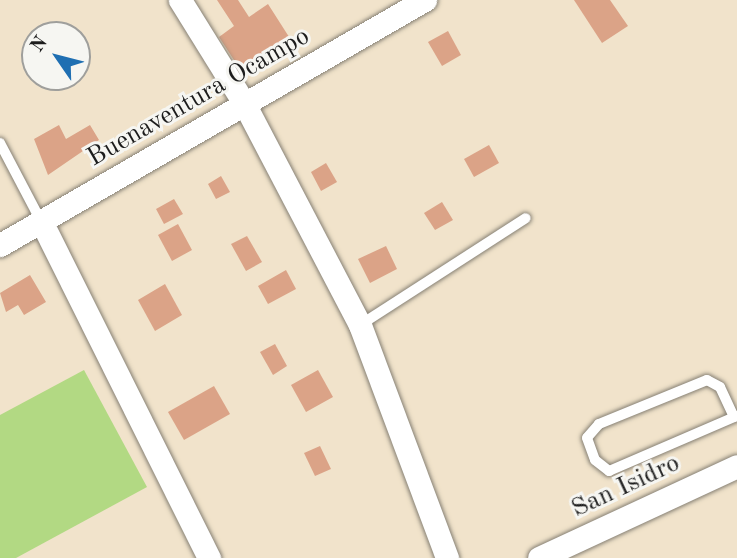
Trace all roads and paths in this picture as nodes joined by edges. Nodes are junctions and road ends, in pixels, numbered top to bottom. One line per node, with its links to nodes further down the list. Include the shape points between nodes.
1 (180, 0): 3 (street)
2 (425, 0): 3 (street, Buenaventura Ocampo)
3 (246, 105): 6 (street, Buenaventura Ocampo); 8 (street)
4 (0, 144): 6 (lane)
5 (526, 218): 8 (lane)
6 (41, 221): 7 (street, Buenaventura Ocampo); 11 (street)
7 (0, 245)
8 (360, 325): 12 (street)
9 (736, 416): 9 (lane, via 609,471 595,460 587,438 600,424 707,380 720,387)
10 (737, 466): 13 (street, San Isidro)
11 (209, 558)
12 (447, 558)
13 (539, 558)

